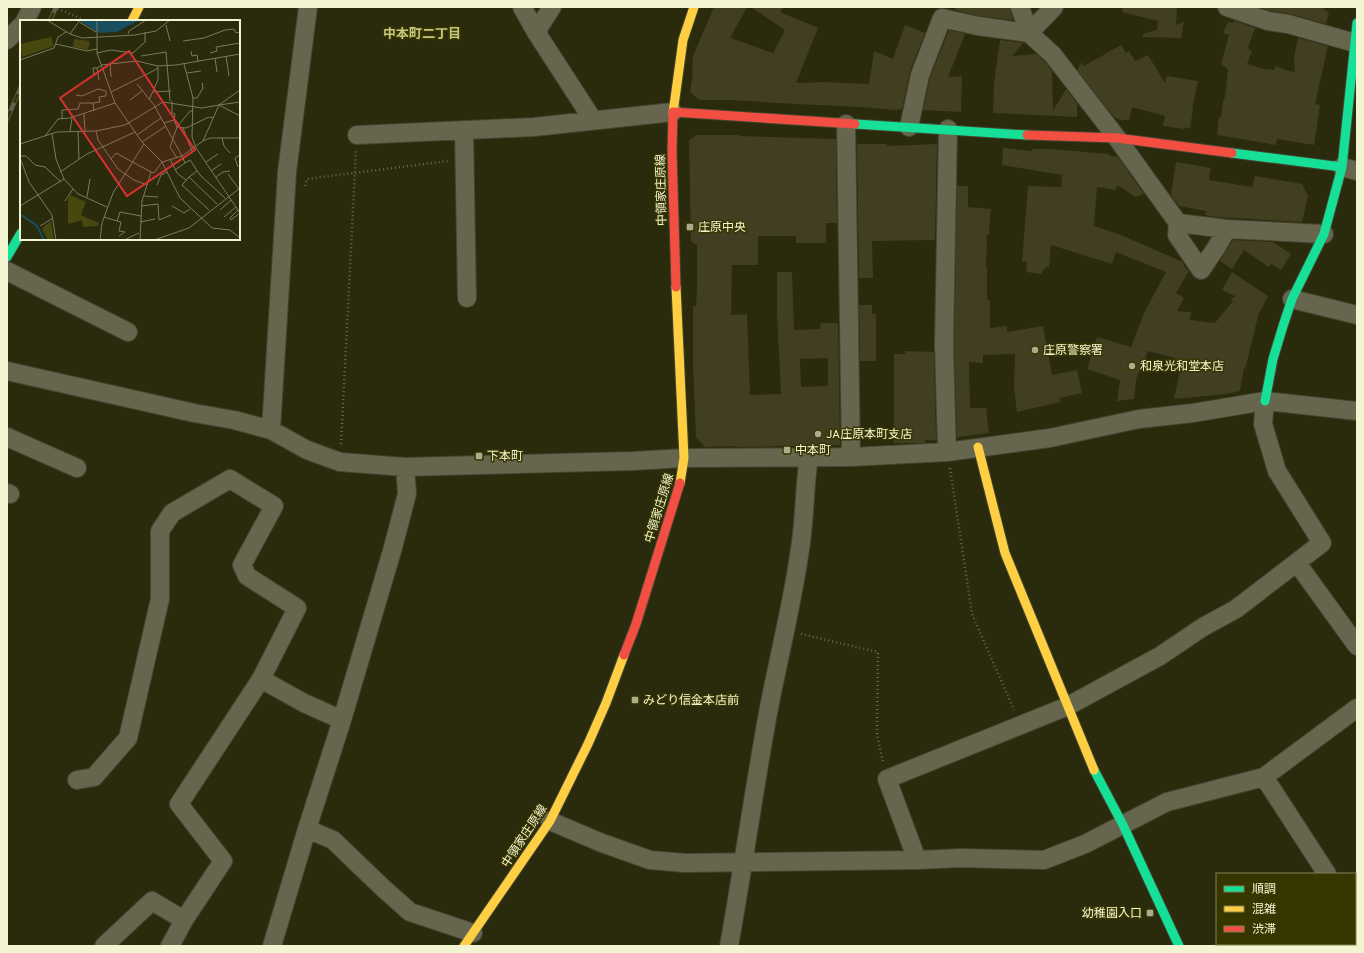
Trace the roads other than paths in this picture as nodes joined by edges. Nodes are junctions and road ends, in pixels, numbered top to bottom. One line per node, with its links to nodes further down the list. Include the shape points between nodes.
1 (32, 7): 11 (street)
2 (139, 7): 12 (street)
3 (308, 7): 41 (street, via 287,172)
4 (522, 7): 15 (street)
5 (552, 7): 15 (street)
6 (694, 7): 19 (street, 中領家庄原線, via 683,40)
7 (1020, 7): 16 (street)
8 (1054, 7): 16 (street)
9 (1227, 7): 18 (street, via 1268,21)
10 (940, 12): 16 (street, via 978,26); 22 (street, via 920,75)
11 (26, 20)
12 (132, 20)
13 (1357, 23): 18 (street)
14 (20, 27): 17 (street)
15 (536, 32): 20 (street)
16 (1029, 33): 26 (street, via 1053,55)
17 (7, 40)
18 (1355, 43): 27 (street)
19 (673, 112): 20 (street); 21 (street); 47 (street, 中領家庄原線, via 674,250)
20 (593, 120): 24 (street, via 534,128)
21 (846, 124): 22 (street); 46 (street)
22 (909, 127): 23 (street, via 928,130)
23 (948, 129): 26 (street); 44 (street, via 944,344)
24 (464, 130): 25 (street); 34 (street)
25 (357, 135)
26 (1117, 138): 27 (street); 28 (street)
27 (1350, 169): 30 (street)
28 (1178, 223): 29 (street); 29 (street, via 1177,235 1201,270)
29 (1227, 229): 30 (street)
30 (1324, 234): 35 (street)
31 (20, 235): 32 (street)
32 (7, 257)
33 (7, 271): 37 (street)
34 (468, 298)
35 (1292, 299): 36 (street); 39 (street, via 1273,359)
36 (1357, 315)
37 (128, 332)
38 (7, 371): 41 (street)
39 (1265, 401): 40 (street); 43 (street, via 1139,419 1050,438); 50 (street, via 1263,424 1277,471 1322,543)
40 (1357, 411)
41 (271, 430): 48 (street, via 307,450 340,462)
42 (7, 437): 49 (street)
43 (978, 447): 44 (street); 53 (street, via 1005,553)
44 (947, 452): 46 (street)
45 (809, 456): 46 (street); 47 (street); 62 (street, via 802,535 768,713)
46 (851, 457)
47 (684, 458): 48 (street); 58 (street, 中領家庄原線, via 675,503 636,624 606,703)
48 (405, 467): 55 (street, via 407,494)
49 (77, 468)
50 (1297, 563): 51 (street); 53 (street, via 1236,609 1203,627 1160,656)
51 (1357, 646)
52 (261, 679): 55 (street); 57 (street, via 297,608 247,576 242,565 274,506 230,479 172,513 160,531 160,599 128,738 94,777); 64 (street, via 179,804 223,860)
53 (1068, 706): 59 (street, via 1097,777); 61 (street, via 888,779)
54 (1357, 708): 56 (street)
55 (342, 720): 60 (street)
56 (1264, 777): 59 (street, via 1166,802); 63 (street)
57 (77, 780)
58 (550, 821): 62 (street, via 650,860 685,863); 65 (street, 中領家庄原線)
59 (1123, 825): 61 (street, via 1044,860); 70 (street)
60 (307, 829): 65 (street, via 333,840 410,912); 68 (street)
61 (917, 860): 62 (street)
62 (745, 862): 69 (street)
63 (1326, 873)
64 (184, 920): 66 (street, via 152,901); 67 (street)
65 (468, 940)
66 (104, 946)
67 (170, 946)
68 (272, 946)
69 (729, 946)
70 (1179, 946)

